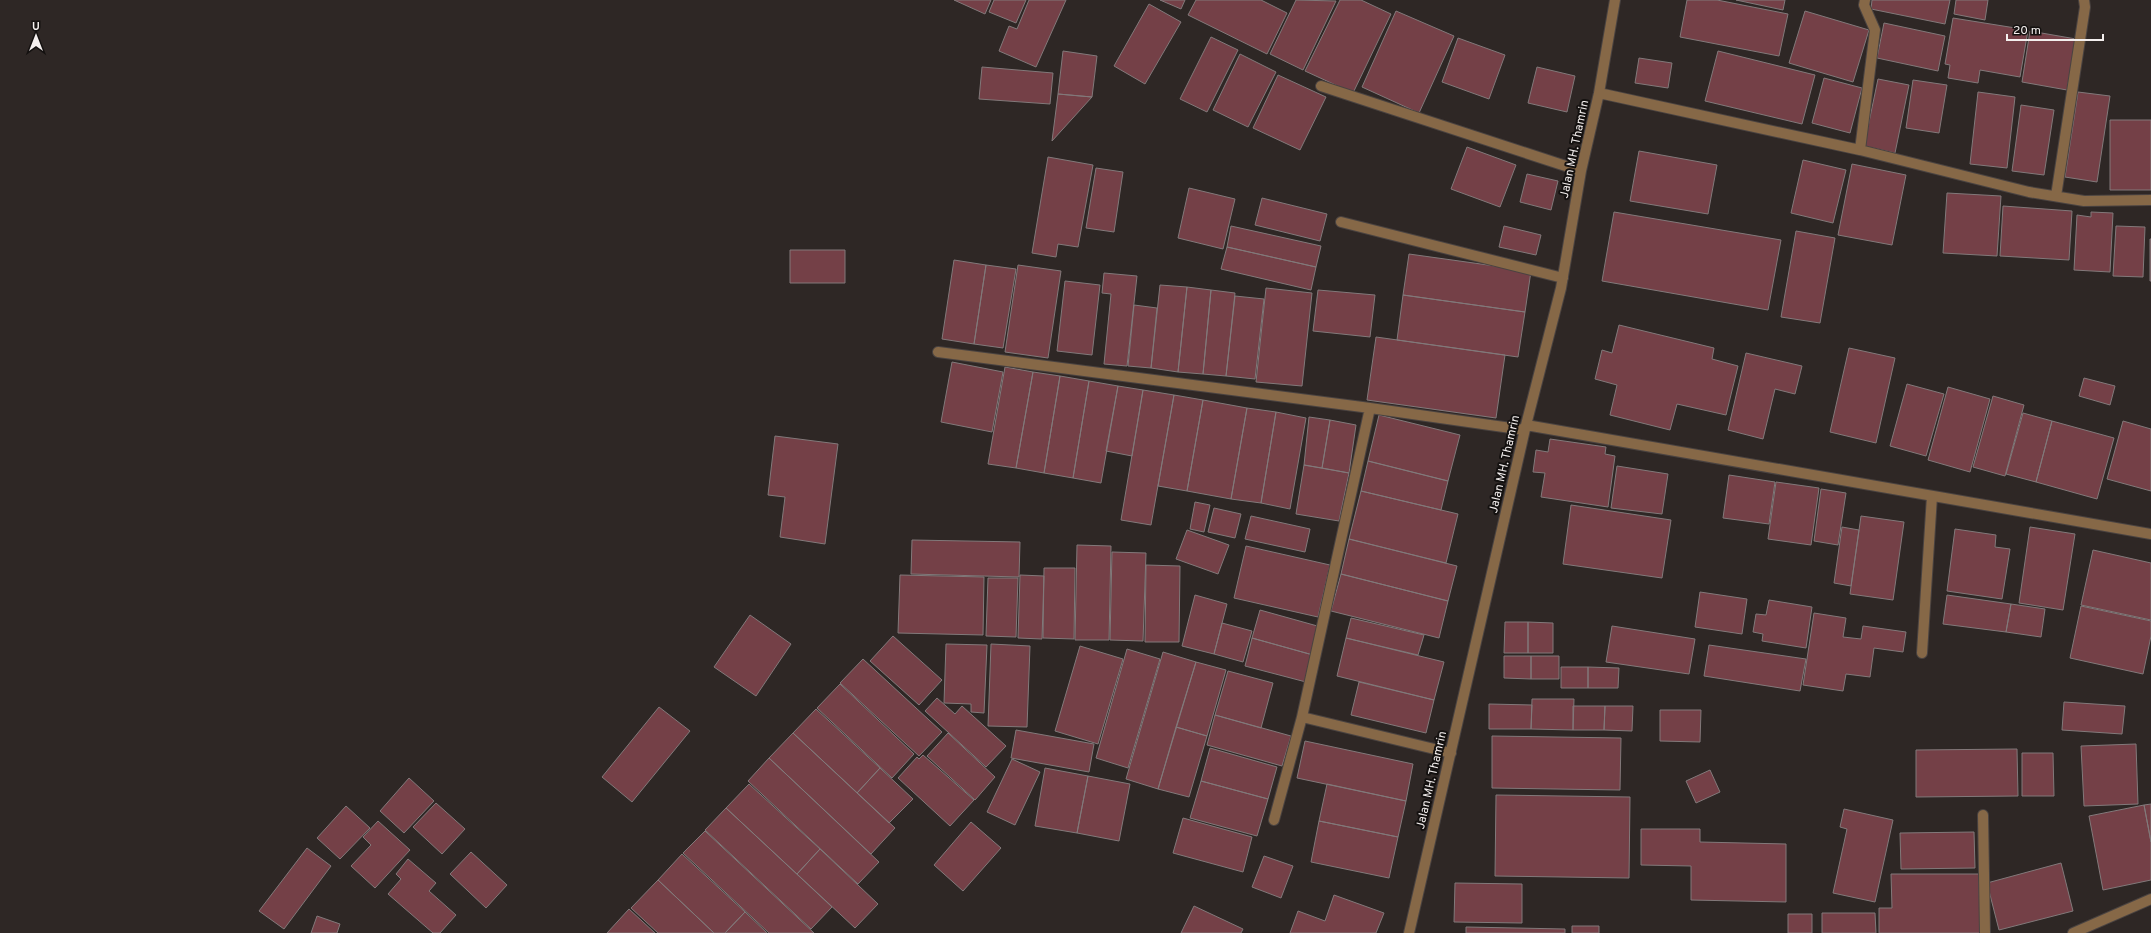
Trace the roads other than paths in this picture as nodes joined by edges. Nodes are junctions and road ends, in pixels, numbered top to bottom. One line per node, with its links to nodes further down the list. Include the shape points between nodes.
1 (1615, 0): 5 (street, Jalan MH. Thamrin)
2 (1865, 0): 6 (street, via 1864,5 1875,30)
3 (2084, 0): 8 (street)
4 (1321, 86): 7 (street)
5 (1599, 93): 6 (street); 7 (street, Jalan MH. Thamrin)
6 (1860, 150): 8 (street, via 2029,192)
7 (1581, 171): 11 (street, Jalan MH. Thamrin)
8 (2056, 196): 9 (street, via 2084,201)
9 (2151, 200)
10 (1341, 222): 11 (street)
11 (1563, 278): 14 (street, Jalan MH. Thamrin)
12 (938, 352): 13 (street)
13 (1370, 408): 14 (street); 18 (street)
14 (1525, 427): 15 (street); 19 (street, Jalan MH. Thamrin)
15 (1932, 496): 16 (street); 17 (street)
16 (2151, 534)
17 (1922, 652)
18 (1302, 717): 19 (street); 21 (street)
19 (1451, 752): 23 (street, Jalan MH. Thamrin)
20 (1983, 816): 24 (street)
21 (1274, 820)
22 (2151, 899): 25 (street)
23 (1409, 933)
24 (1985, 933)
25 (2073, 933)

